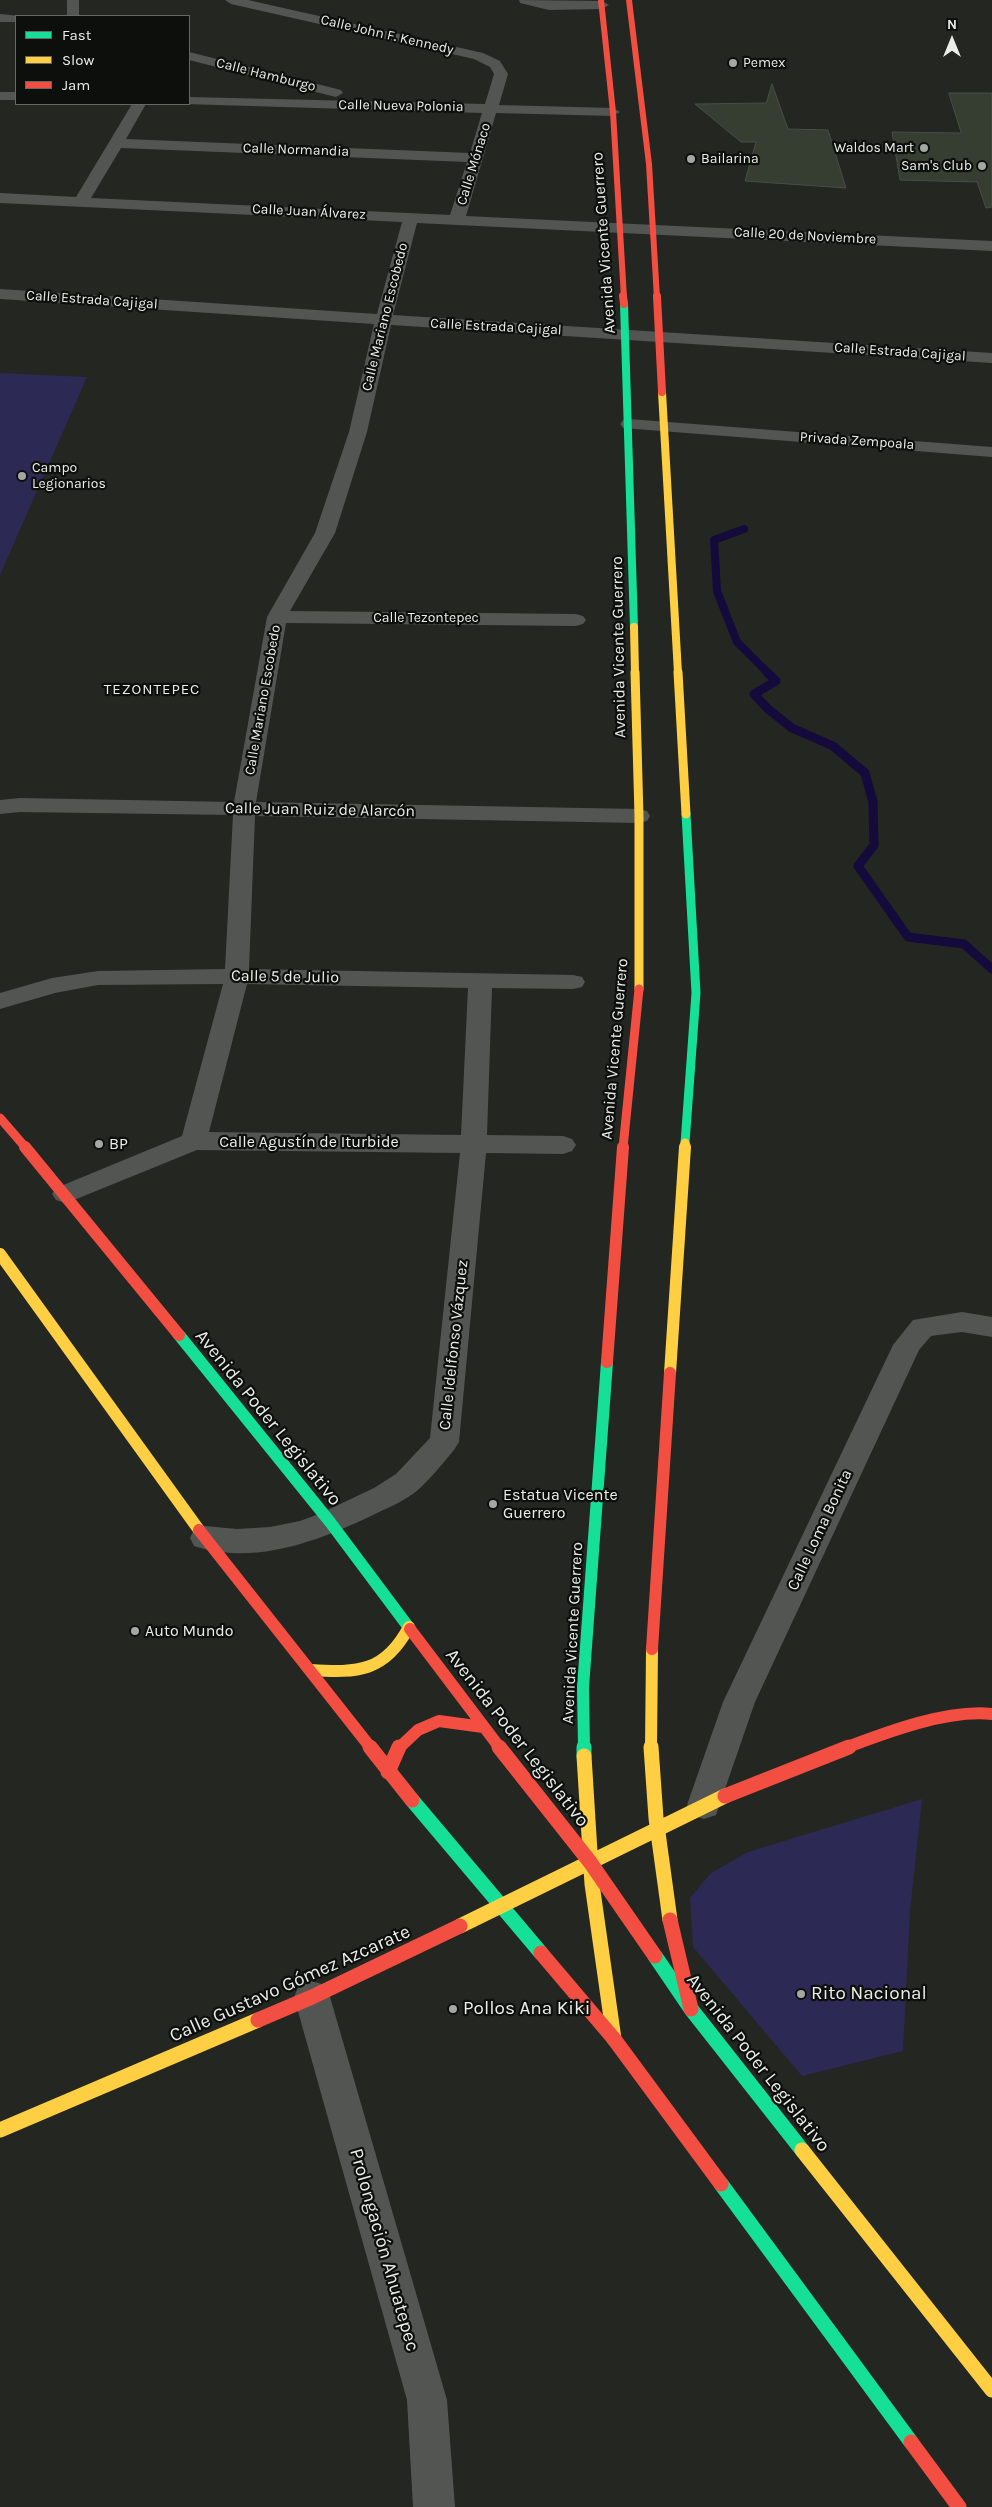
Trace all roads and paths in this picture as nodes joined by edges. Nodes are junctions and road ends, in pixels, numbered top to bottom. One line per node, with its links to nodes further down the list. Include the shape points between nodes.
1 (73, 0): 6 (street)
2 (231, 0): 15 (street, Calle John F. Kennedy, via 478,56 495,64 501,74)
3 (525, 0): 5 (street, via 549,6)
4 (629, 0): 24 (main road, via 644,111)
5 (601, 2): 16 (main road, Avenida Vicente Guerrero)
6 (73, 15)
7 (0, 18): 8 (street)
8 (15, 18)
9 (190, 56): 14 (street, Calle Hamburgo, via 353,97)
10 (0, 96): 11 (street)
11 (15, 96)
12 (190, 101): 14 (street, Calle Nueva Polonia)
13 (138, 105): 17 (street)
14 (371, 105): 15 (street, Calle Nueva Polonia)
15 (490, 108): 16 (street, Calle Nueva Polonia); 18 (street, Calle Mónaco)
16 (613, 112): 23 (main road, Avenida Vicente Guerrero)
17 (115, 143): 18 (street, Calle Normandia); 20 (street)
18 (477, 158): 22 (street, Calle Mónaco)
19 (0, 198): 20 (street, Calle Juan Álvarez)
20 (81, 202): 21 (street, Calle Juan Álvarez)
21 (411, 216): 22 (street, Calle Juan Álvarez); 27 (street, Calle Mariano Escobedo)
22 (457, 219): 23 (street, Calle Juan Álvarez)
23 (618, 227): 24 (street, Calle 20 de Noviembre); 28 (main road, Avenida Vicente Guerrero)
24 (651, 228): 25 (street, Calle 20 de Noviembre); 29 (main road)
25 (992, 246)
26 (0, 294): 27 (street, Calle Estrada Cajigal)
27 (382, 321): 28 (street, Calle Estrada Cajigal); 34 (street, Calle Mariano Escobedo, via 358,432 325,533)
28 (627, 334): 29 (street, Calle Estrada Cajigal); 31 (main road, Avenida Vicente Guerrero)
29 (659, 336): 30 (street, Calle Estrada Cajigal); 32 (main road)
30 (992, 358)
31 (629, 424): 32 (street, Privada Zempoala); 38 (main road, Avenida Vicente Guerrero)
32 (665, 426): 33 (street, Privada Zempoala); 58 (main road, via 696,993 649,1702 650,1766)
33 (992, 452)
34 (276, 617): 35 (street, Calle Tezontepec); 37 (street, Calle Mariano Escobedo)
35 (576, 620)
36 (0, 807): 37 (street, Calle Juan Ruiz de Alarcón)
37 (244, 809): 38 (street, Calle Juan Ruiz de Alarcón); 39 (street, Calle Mariano Escobedo)
38 (639, 816): 59 (main road, Avenida Vicente Guerrero, via 639,987 622,1147 583,1687)
39 (237, 976): 40 (street, Calle 5 de Julio); 42 (street, Calle 5 de Julio, via 98,978 52,986); 44 (street, Calle Mariano Escobedo)
40 (480, 980): 41 (street, Calle 5 de Julio); 45 (street, Calle Idelfonso Vázquez)
41 (573, 982)
42 (0, 1001)
43 (0, 1118): 47 (main road, Avenida Poder Legislativo)
44 (194, 1141): 45 (street, Calle Agustín de Iturbide); 47 (street, Calle Agustín de Iturbide)
45 (474, 1143): 46 (street, Calle Agustín de Iturbide); 50 (street, Calle Idelfonso Vázquez, via 444,1442 407,1482)
46 (563, 1145)
47 (65, 1194): 50 (main road, Avenida Poder Legislativo)
48 (0, 1254): 51 (main road)
49 (992, 1327): 57 (street, Calle Loma Bonita, via 962,1322 923,1327 907,1345 738,1702)
50 (330, 1522): 51 (street, Calle Idelfonso Vázquez, via 303,1532 270,1538 237,1541); 52 (main road, Avenida Poder Legislativo)
51 (205, 1538): 53 (main road)
52 (409, 1627): 53 (main road, via 400,1647 378,1665 350,1673); 55 (main road, Avenida Poder Legislativo)
53 (311, 1670): 56 (main road)
54 (992, 1714): 57 (main road, Calle Gustavo Gómez Azcarate, via 974,1712 892,1730)
55 (483, 1727): 56 (main road, via 439,1722 418,1730 400,1746); 59 (main road, Avenida Poder Legislativo)
56 (388, 1772): 60 (main road)
57 (704, 1805): 58 (main road, Calle Gustavo Gómez Azcarate)
58 (656, 1829): 59 (main road, Calle Gustavo Gómez Azcarate); 62 (main road, via 669,1918)
59 (590, 1862): 60 (main road, Calle Gustavo Gómez Azcarate); 62 (main road, Avenida Poder Legislativo); 63 (main road, Avenida Vicente Guerrero)
60 (501, 1906): 61 (main road, Calle Gustavo Gómez Azcarate); 63 (main road)
61 (312, 1996): 64 (main road, Calle Gustavo Gómez Azcarate); 66 (street, Prolongación Ahuatepec, via 427,2400)
62 (691, 2009): 65 (main road, Avenida Poder Legislativo)
63 (614, 2040): 67 (main road)
64 (0, 2130)
65 (992, 2390)
66 (434, 2507)
67 (959, 2507)

